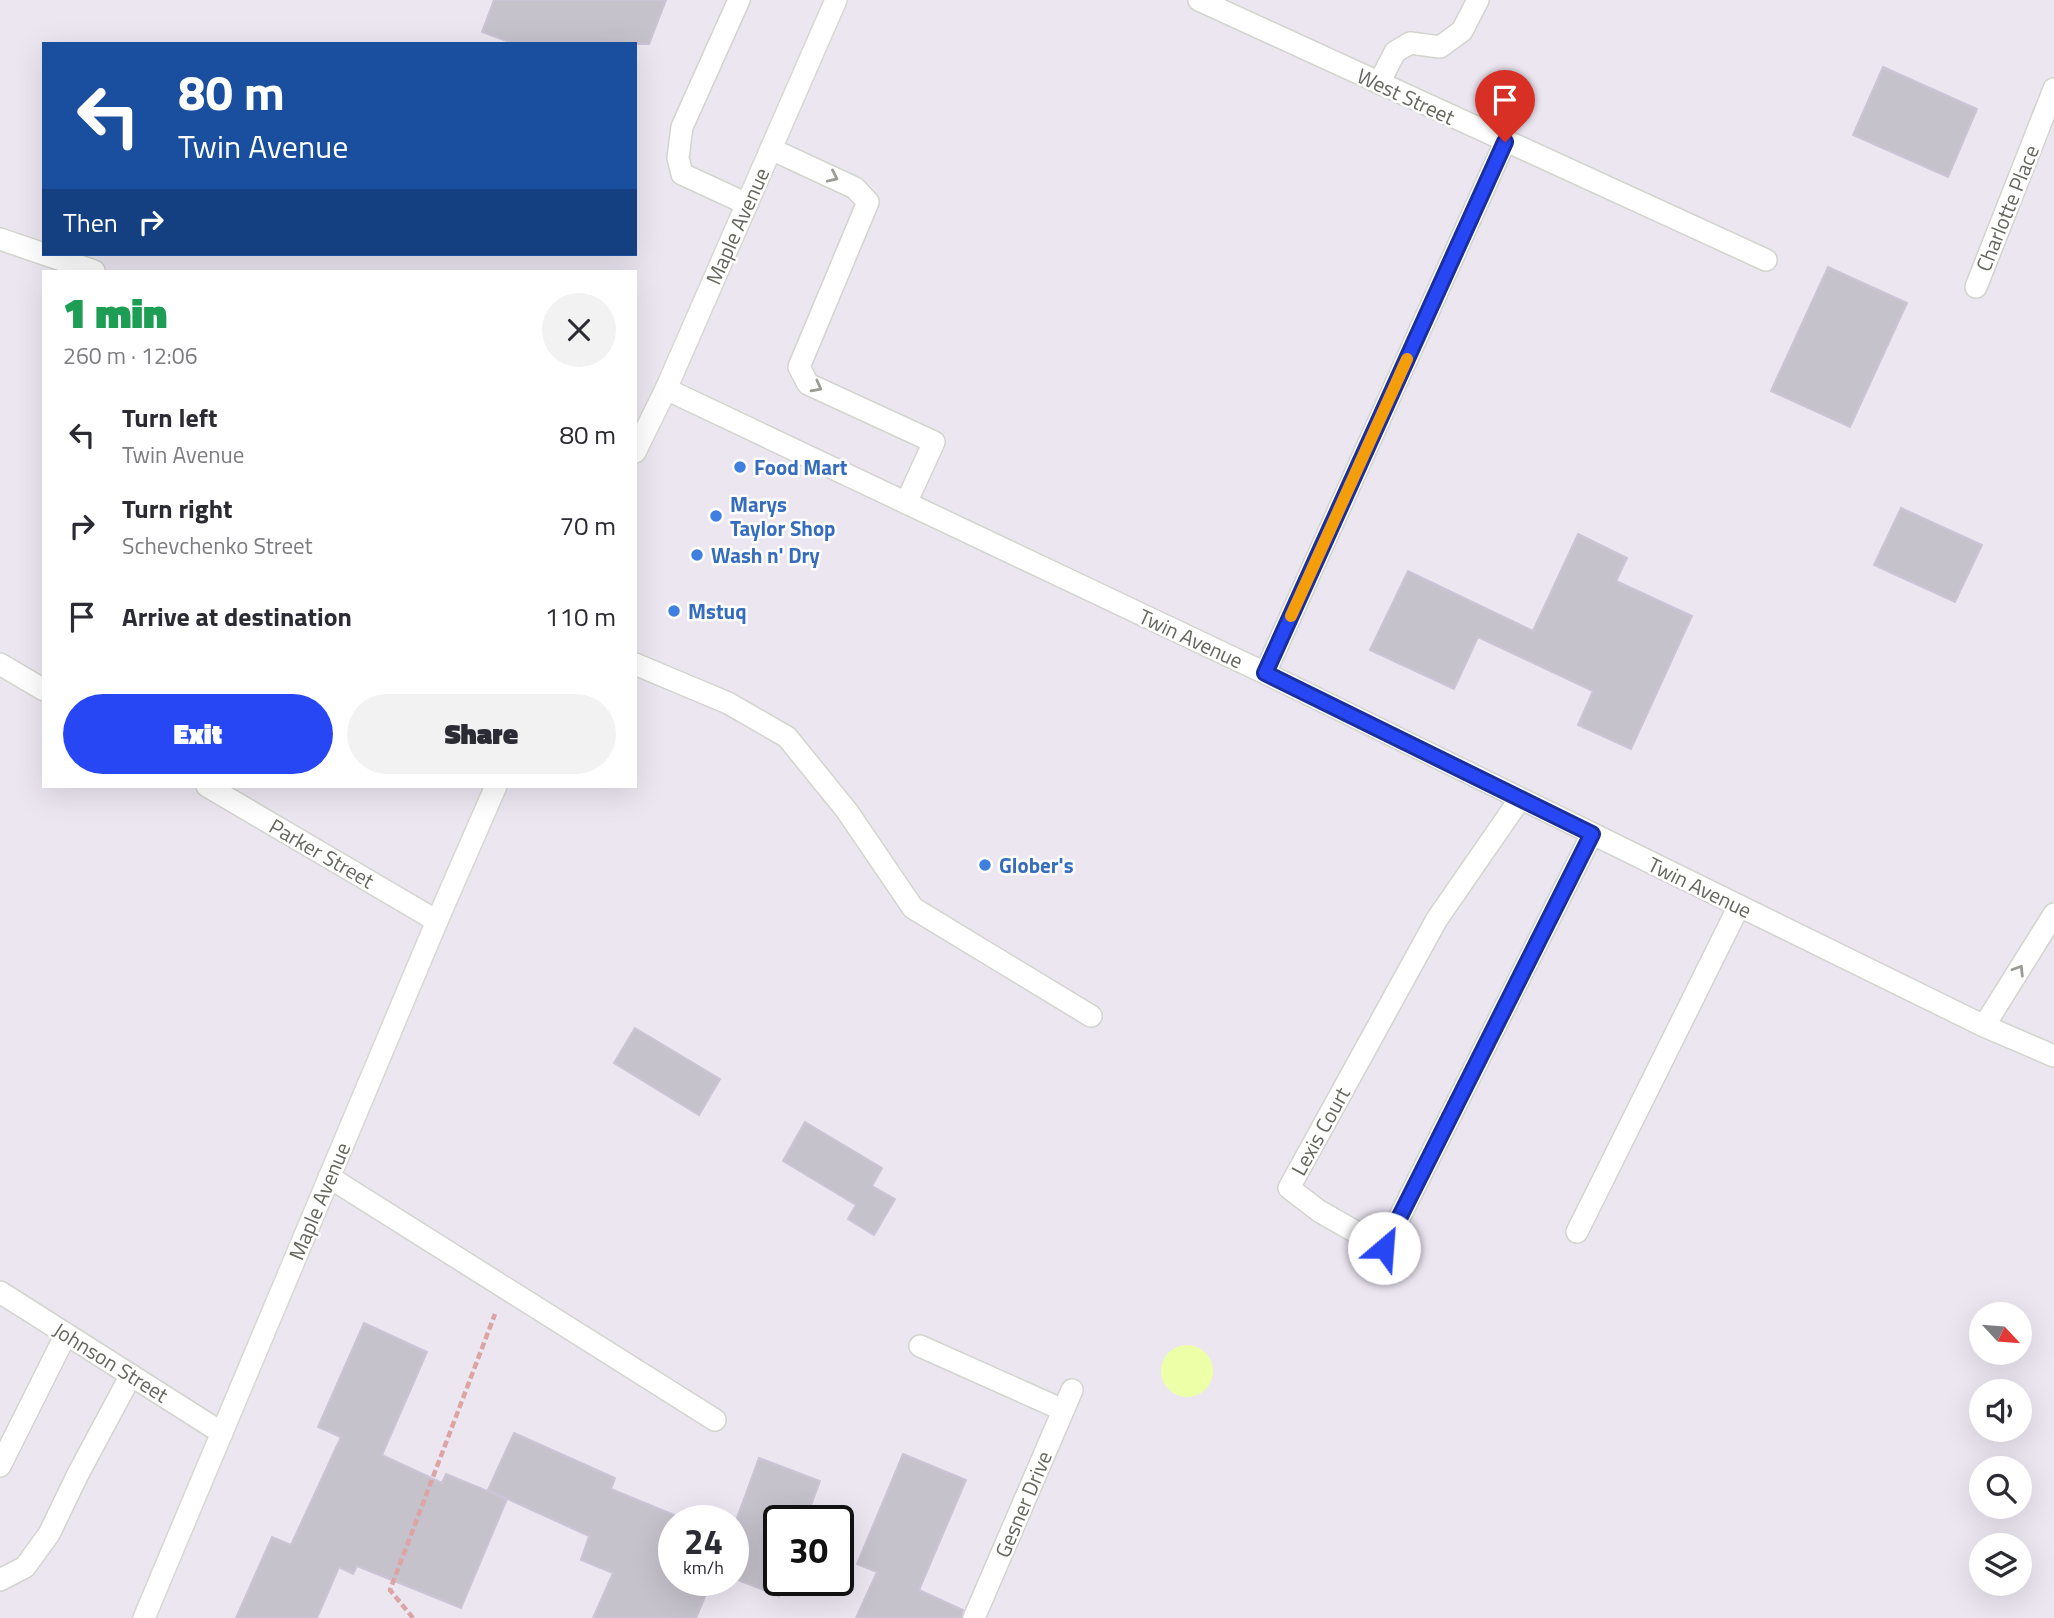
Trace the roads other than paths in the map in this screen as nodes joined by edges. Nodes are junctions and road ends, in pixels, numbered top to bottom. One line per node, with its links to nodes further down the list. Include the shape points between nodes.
1 (739, 0): 9 (street, via 682,127 678,158 682,174)
2 (836, 0): 8 (street, Maple Avenue)
3 (1199, 0): 5 (street, West Street)
4 (1478, 0): 5 (street, via 1462,31 1440,47 1410,43 1395,52)
5 (1379, 83): 7 (street, West Street)
6 (2054, 89): 15 (street, Charlotte Place)
7 (1505, 142): 13 (street, West Street); 21 (street)
8 (771, 149): 9 (street, Maple Avenue); 18 (street, one-way to 18, via 855,188 868,202 799,367 808,384 934,442)
9 (747, 204): 16 (street, Maple Avenue)
10 (0, 239): 11 (street)
11 (42, 253)
12 (50, 256): 14 (street)
13 (1766, 260)
14 (91, 270)
15 (1976, 287)
16 (666, 389): 17 (street, Maple Avenue); 18 (street, Twin Avenue)
17 (637, 448)
18 (906, 503): 21 (street, Twin Avenue)
19 (0, 664): 22 (street)
20 (637, 665): 30 (street, via 728,703 787,737 847,811 913,908)
21 (1265, 673): 25 (street, Twin Avenue)
22 (42, 689)
23 (210, 788): 29 (street, Parker Street)
24 (495, 788): 29 (street, Maple Avenue)
25 (1520, 799): 26 (street, Twin Avenue); 26 (street, Lexis Court, via 1437,919 1289,1188 1384,1248)
26 (1592, 834): 27 (street, Twin Avenue)
27 (1739, 906): 31 (street, Twin Avenue); 34 (street)
28 (2054, 914): 31 (street, one-way to 28)
29 (437, 921): 33 (street, Maple Avenue)
30 (1091, 1016)
31 (1984, 1026): 32 (street, Twin Avenue)
32 (2054, 1056)
33 (330, 1177): 41 (street); 42 (street, Maple Avenue)
34 (1577, 1232)
35 (0, 1292): 36 (street, Johnson Street)
36 (66, 1334): 38 (street, Johnson Street); 43 (street)
37 (920, 1346): 40 (street)
38 (131, 1375): 42 (street, Johnson Street); 44 (street, via 49,1534 25,1567)
39 (1072, 1390): 40 (street, Gesner Drive)
40 (1063, 1410): 46 (street, Gesner Drive)
41 (715, 1420)
42 (222, 1433): 45 (street, Maple Avenue)
43 (0, 1466)
44 (0, 1580)
45 (144, 1618)
46 (974, 1618)

